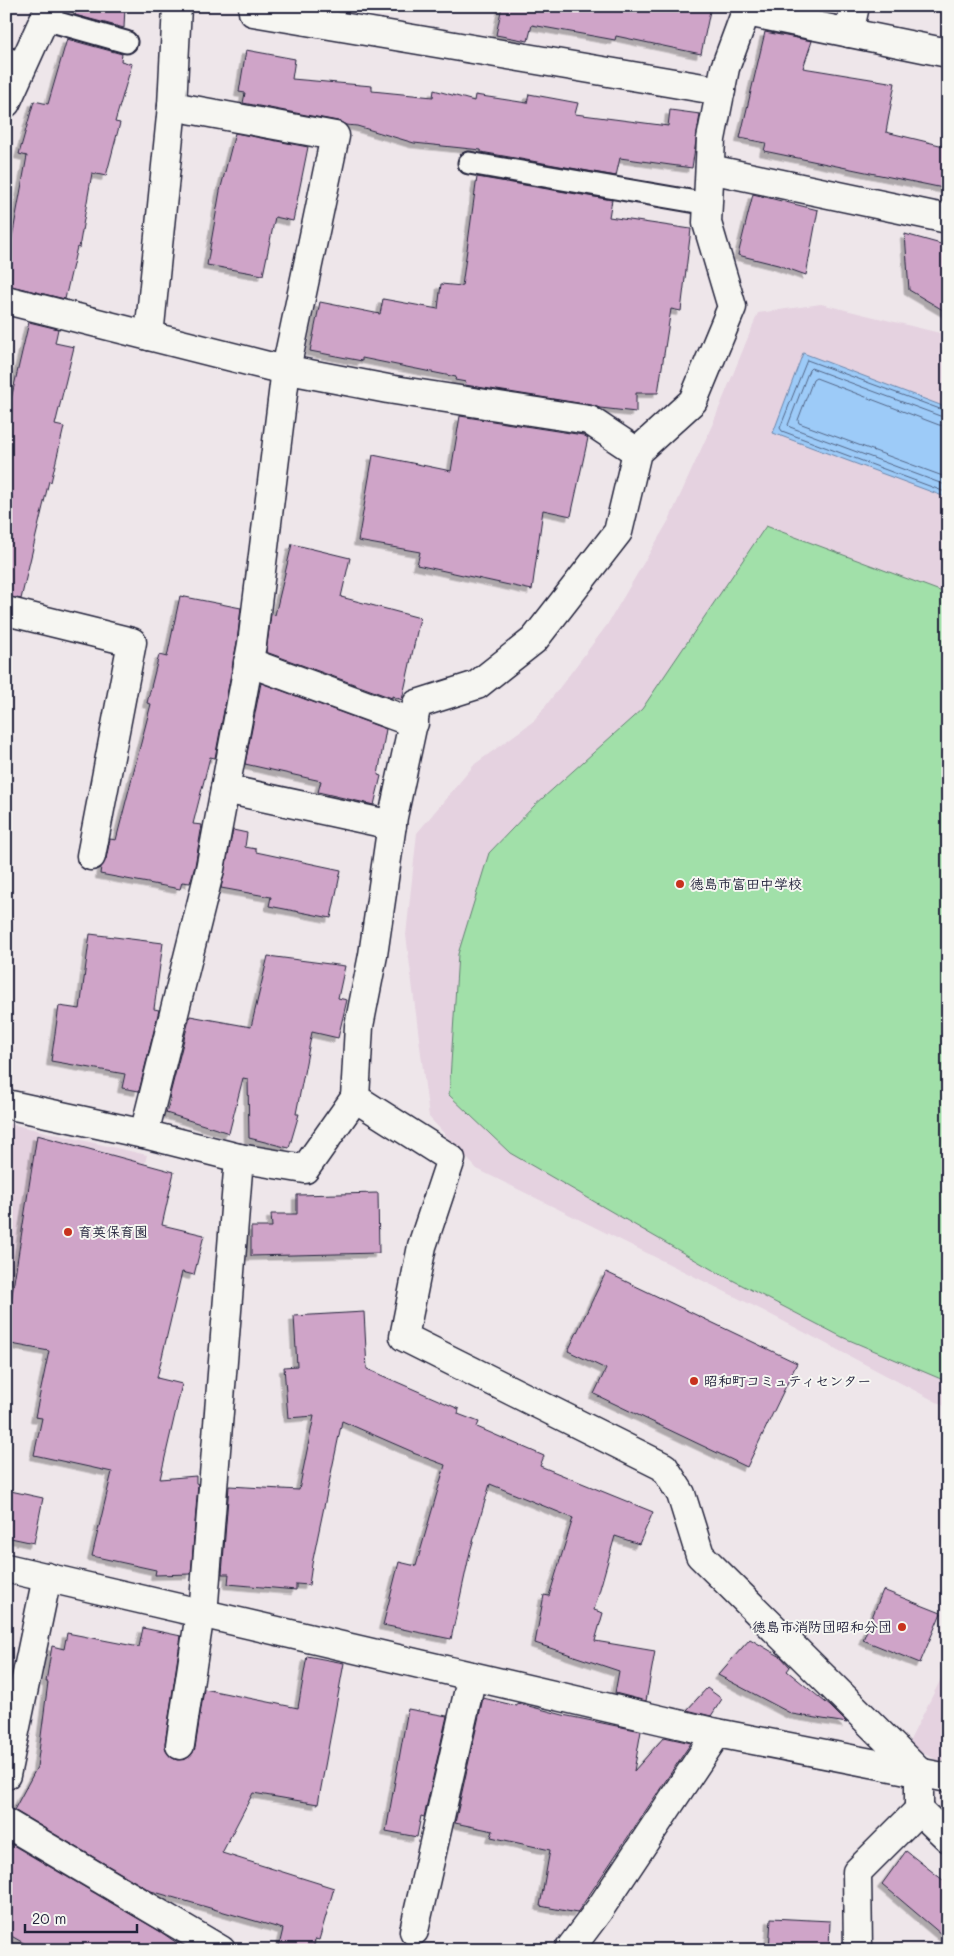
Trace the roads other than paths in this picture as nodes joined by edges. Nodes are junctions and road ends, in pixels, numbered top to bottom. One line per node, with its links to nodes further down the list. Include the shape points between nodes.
1 (177, 6): 12 (street)
2 (855, 6): 6 (street)
3 (747, 9): 6 (street); 10 (street, via 725,68)
4 (47, 12): 7 (lane); 9 (street)
5 (253, 12): 10 (street)
6 (849, 33): 8 (street)
7 (126, 42)
8 (948, 53)
9 (15, 61): 11 (street)
10 (721, 91): 14 (street, via 711,138)
11 (6, 103)
12 (172, 106): 18 (street); 19 (street, via 335,136)
13 (469, 163): 15 (lane)
14 (710, 169): 15 (street); 16 (street)
15 (708, 204): 20 (street, via 707,223 732,307 693,401)
16 (948, 219)
17 (6, 300): 18 (street)
18 (149, 336): 19 (street)
19 (286, 369): 20 (street, via 388,389 589,420); 22 (street)
20 (637, 452): 23 (street, via 618,532 534,640 477,685 417,704)
21 (6, 611): 26 (street, via 132,642)
22 (248, 662): 23 (street); 24 (street)
23 (414, 723): 25 (street)
24 (225, 789): 25 (street); 29 (street, via 210,869)
25 (392, 825): 27 (street, via 359,1026)
26 (91, 856)
27 (355, 1098): 30 (street, via 305,1170); 37 (street, via 451,1159 422,1246 404,1336 664,1467 681,1494 700,1555)
28 (6, 1104): 29 (street)
29 (144, 1134): 30 (street)
30 (239, 1158): 33 (street)
31 (6, 1568): 32 (street)
32 (47, 1577): 33 (street); 38 (street)
33 (202, 1614): 34 (street); 36 (street)
34 (472, 1676): 35 (street); 43 (street)
35 (717, 1733): 37 (street); 45 (street)
36 (180, 1745)
37 (919, 1772): 39 (street); 40 (street)
38 (6, 1775)
39 (948, 1778)
40 (918, 1810): 42 (street); 46 (street, via 856,1872)
41 (6, 1823): 44 (street)
42 (948, 1838)
43 (414, 1931)
44 (221, 1950)
45 (569, 1950)
46 (858, 1950)

